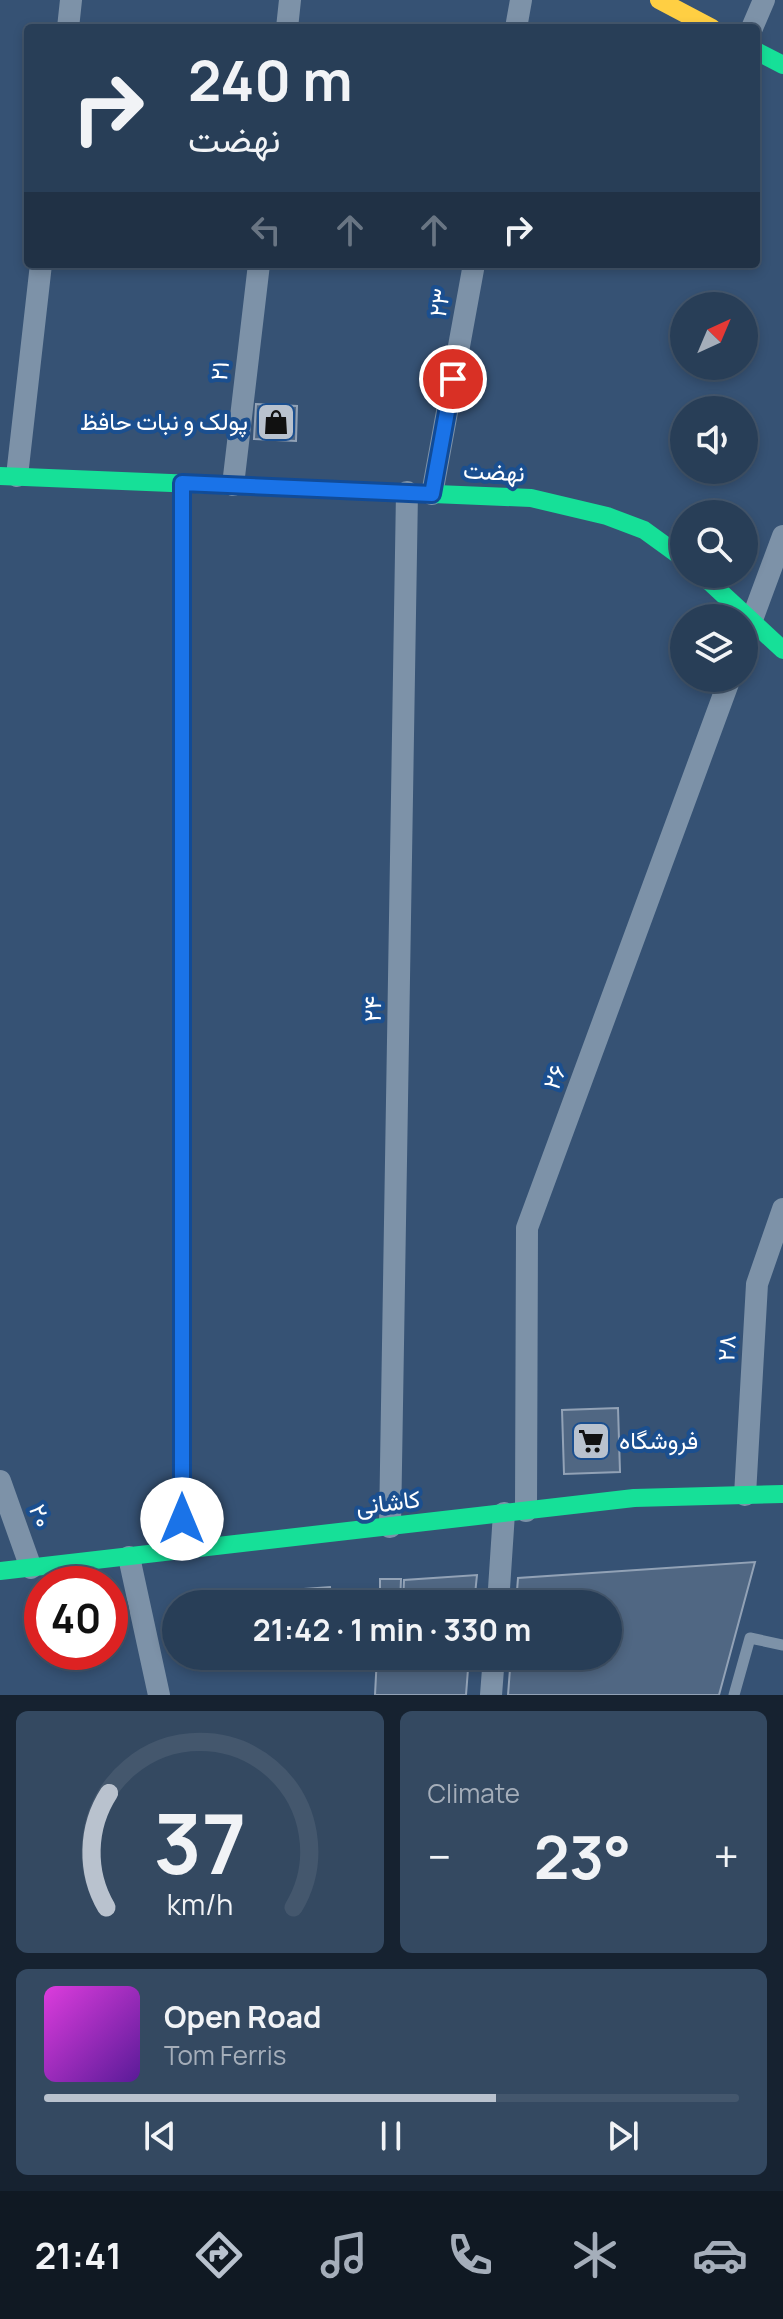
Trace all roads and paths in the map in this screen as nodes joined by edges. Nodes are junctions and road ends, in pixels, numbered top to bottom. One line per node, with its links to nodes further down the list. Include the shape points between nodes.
1 (71, 0): 6 (street)
2 (290, 0): 7 (street)
3 (521, 0): 8 (street)
4 (659, 0): 9 (main road)
5 (764, 0): 10 (street)
6 (68, 24)
7 (287, 24)
8 (517, 24)
9 (704, 24)
10 (754, 24)
11 (760, 53): 12 (main road)
12 (783, 65)
13 (40, 268): 16 (street)
14 (259, 268): 18 (street, ۲۱)
15 (473, 268): 20 (street, ۲۳)
16 (8, 476): 17 (main road, نهضت)
17 (182, 483): 18 (main road, نهضت); 35 (main road)
18 (233, 485): 19 (main road, نهضت)
19 (407, 492): 20 (main road, نهضت); 34 (street, ۲۴)
20 (432, 494): 22 (main road, نهضت, via 570,505 644,530)
21 (783, 536): 25 (street)
22 (670, 549)
23 (713, 588): 24 (main road)
24 (726, 604)
25 (758, 604)
26 (758, 636): 27 (main road)
27 (783, 650)
28 (725, 692): 33 (street, ۲۶, via 527,1228)
29 (783, 1209): 32 (street, ۲۸, via 757,1284)
30 (0, 1481): 37 (street, ۲۰)
31 (783, 1494): 32 (main road, کاشانی)
32 (745, 1495): 33 (main road, کاشانی, via 634,1498)
33 (515, 1512): 34 (main road, کاشانی); 41 (street, ۲۶)
34 (390, 1527): 35 (main road, کاشانی)
35 (182, 1551): 36 (main road, کاشانی)
36 (129, 1557): 38 (main road, کاشانی); 45 (street)
37 (30, 1566)
38 (49, 1566)
39 (24, 1569): 40 (main road, کاشانی)
40 (4, 1570): 42 (street)
41 (501, 1590)
42 (0, 1592)
43 (783, 1645): 47 (lane, via 750,1638)
44 (493, 1670): 46 (street)
45 (159, 1695)
46 (491, 1695)
47 (734, 1695)

